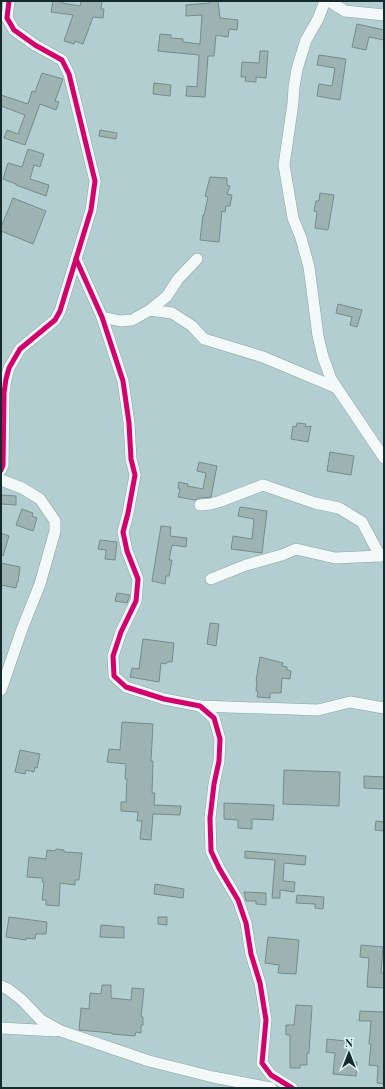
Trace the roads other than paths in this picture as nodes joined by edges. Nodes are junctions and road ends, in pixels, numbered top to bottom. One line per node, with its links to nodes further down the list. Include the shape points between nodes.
1 (9, 1): 5 (street)
2 (325, 1): 11 (street, via 306,40 297,69 284,165 293,218 309,267 318,336 323,357)
3 (329, 1): 4 (street, via 346,11)
4 (384, 15)
5 (8, 18): 6 (street); 7 (street, via 14,30 62,60 69,74 95,181 91,210)
6 (1, 28)
7 (76, 259): 10 (street); 13 (street, via 60,311 54,320 20,349 9,368 4,393)
8 (197, 259): 9 (street, via 178,279 167,296)
9 (150, 310): 10 (street, via 132,320 120,321); 11 (street, via 172,313 192,326 204,339 263,357)
10 (102, 317): 19 (street, via 123,381 135,475 123,532 138,579 136,601 120,632 113,656 114,676 126,687 164,699)
11 (337, 388): 12 (street)
12 (384, 458)
13 (1, 470)
14 (1, 480): 18 (street, via 22,488 40,499 55,520 55,531 40,584)
15 (200, 505): 16 (street, via 221,501 263,485 315,503 339,508 362,522)
16 (382, 555): 17 (street, via 335,558 296,549)
17 (211, 579)
18 (1, 690)
19 (200, 706): 20 (street, via 318,710 350,702); 25 (street, via 214,718 220,739 210,818 211,851 238,900 246,923 266,1020 262,1063 271,1075)
20 (384, 708)
21 (1, 986): 23 (street, via 22,1000 41,1020)
22 (1, 1028): 23 (street)
23 (61, 1031): 24 (street, via 149,1061)
24 (271, 1088)
25 (292, 1088)

